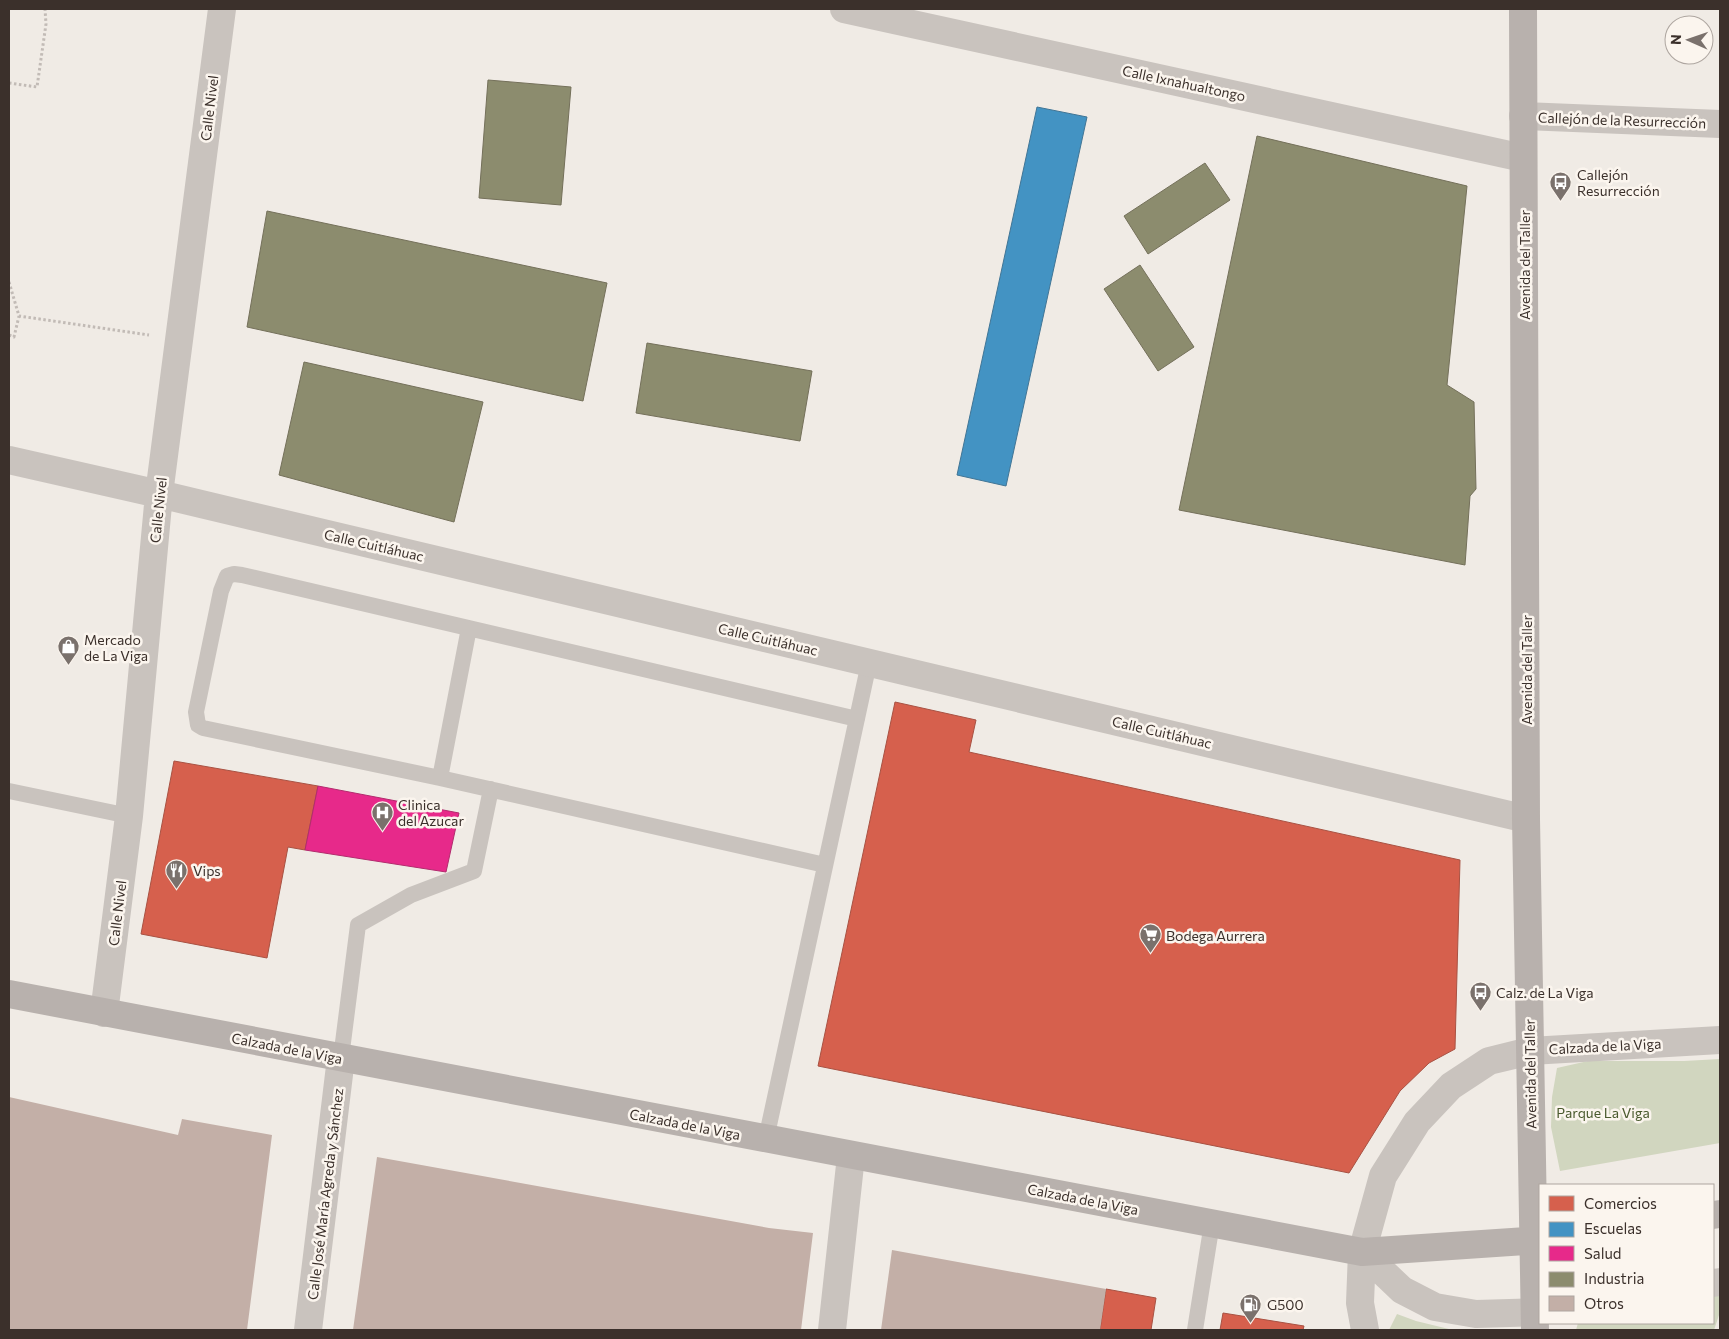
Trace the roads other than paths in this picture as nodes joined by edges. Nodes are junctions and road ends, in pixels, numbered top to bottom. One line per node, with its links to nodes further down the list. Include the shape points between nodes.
1 (222, 9): 8 (street, Calle Nivel)
2 (844, 9): 6 (street, Calle Ixnahualtongo)
3 (1523, 9): 4 (main road, Avenida del Taller)
4 (1523, 116): 5 (street, Callejón de la Resurrección); 6 (main road, Avenida del Taller)
5 (1720, 124)
6 (1523, 158): 16 (main road, Avenida del Taller)
7 (9, 460): 8 (street, Calle Cuitláhuac)
8 (159, 494): 10 (street, Calle Cuitláhuac); 15 (street, Calle Nivel)
9 (469, 628): 11 (lane); 12 (lane); 12 (lane, via 234,574 227,576 196,712 198,725 203,728)
10 (869, 663): 11 (lane); 16 (street, Calle Cuitláhuac)
11 (857, 719): 17 (lane)
12 (440, 778): 13 (lane)
13 (491, 790): 17 (lane); 22 (lane, via 474,871 411,895 358,925)
14 (9, 791): 15 (lane)
15 (129, 816): 19 (street, Calle Nivel)
16 (1526, 819): 21 (main road, Avenida del Taller)
17 (825, 865): 23 (lane)
18 (9, 994): 19 (main road, Calzada de la Viga)
19 (104, 1013): 22 (main road, Calzada de la Viga)
20 (1720, 1040): 21 (street, Calzada de la Viga)
21 (1530, 1051): 26 (main road, Avenida del Taller); 27 (street, Calzada de la Viga, via 1489,1061 1451,1086 1417,1122 1383,1176)
22 (341, 1058): 23 (main road, Calzada de la Viga); 29 (street, Calle José María Agreda y Sánchez)
23 (766, 1139): 24 (main road, Calzada de la Viga)
24 (851, 1156): 25 (main road, Calzada de la Viga); 30 (street)
25 (1212, 1223): 27 (main road, Calzada de la Viga); 31 (lane)
26 (1537, 1241): 27 (main road, Calzada de la Viga); 28 (main road, Avenida del Taller)
27 (1362, 1252): 28 (street, via 1402,1290 1435,1307 1476,1314); 32 (street, Calzada de la Viga, via 1360,1303)
28 (1537, 1318)
29 (308, 1330)
30 (832, 1330)
31 (1195, 1330)
32 (1365, 1330)

